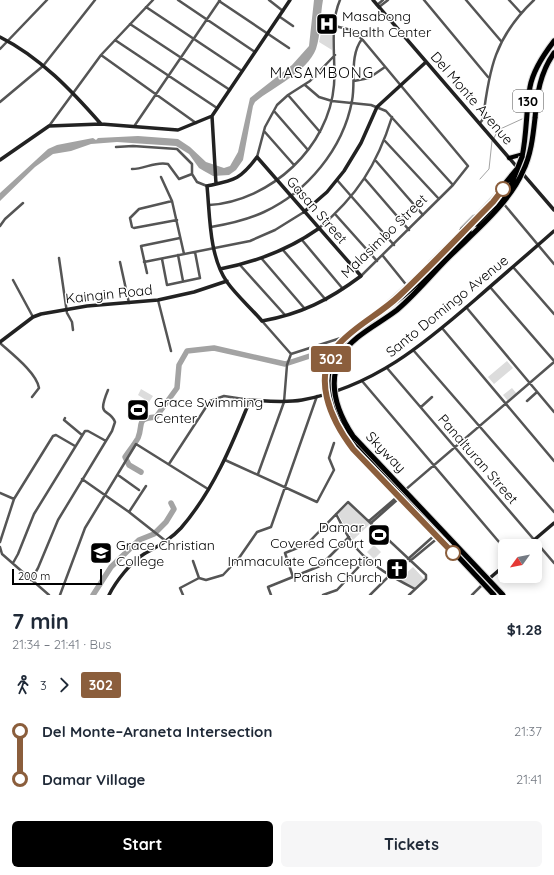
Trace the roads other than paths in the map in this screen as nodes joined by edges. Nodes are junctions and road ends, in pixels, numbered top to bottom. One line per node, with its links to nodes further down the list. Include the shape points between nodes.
1 (47, 0): 31 (street)
2 (95, 0): 41 (street)
3 (153, 0): 17 (street)
4 (178, 0): 21 (street)
5 (268, 0): 18 (street)
6 (290, 0): 18 (street)
7 (340, 0): 24 (street)
8 (373, 0): 16 (street, Del Monte Avenue)
9 (383, 0): 16 (street)
10 (388, 0): 16 (street)
11 (424, 0): 45 (street)
12 (466, 0): 32 (street)
13 (509, 0): 19 (street)
14 (534, 0): 19 (street)
15 (220, 1): 21 (street); 25 (street)
16 (378, 6): 40 (street, Del Monte Avenue)
17 (146, 7): 22 (street); 27 (street)
18 (284, 11): 20 (street)
19 (521, 13): 32 (street)
20 (280, 17): 23 (street); 25 (street)
21 (208, 20): 27 (street); 35 (street)
22 (130, 24): 29 (street); 39 (street)
23 (293, 26)
24 (335, 26): 28 (street, via 351,30); 37 (street)
25 (268, 34): 33 (street); 35 (street)
26 (0, 37): 31 (street)
27 (194, 38): 39 (street); 43 (street)
28 (362, 39): 42 (street); 46 (street, via 356,50)
29 (115, 40): 38 (street); 44 (street)
30 (554, 40): 71 (highway, Skyway, via 537,67 530,87 525,144)
31 (9, 41): 34 (street); 41 (street)
32 (501, 41): 45 (street)
33 (289, 48)
34 (0, 49)
35 (255, 53): 43 (street)
36 (554, 53): 72 (highway, Skyway, bridge, via 539,84); 81 (main road, 130, via 540,79 532,143)
37 (335, 54): 48 (street); 53 (street)
38 (101, 55): 50 (street); 51 (street)
39 (181, 57): 44 (street); 49 (street)
40 (426, 62): 47 (street); 63 (street, Del Monte Avenue)
41 (43, 66): 50 (street); 54 (street)
42 (385, 66): 46 (street, via 369,78); 47 (street)
43 (242, 71): 49 (street)
44 (168, 76): 51 (street); 57 (street)
45 (488, 77): 63 (street, via 483,119)
46 (354, 81): 55 (street)
47 (400, 84): 56 (street); 87 (street, Malasimbo Street, via 467,162 467,170)
48 (305, 85): 52 (street); 53 (street, via 316,95)
49 (230, 90): 57 (street)
50 (74, 94): 62 (street); 65 (street)
51 (155, 94): 61 (street); 64 (street)
52 (288, 95): 58 (street); 67 (street)
53 (332, 101): 55 (street); 67 (street)
54 (0, 102)
55 (352, 102): 56 (street); 90 (street, via 342,134 330,154 314,174)
56 (376, 107): 60 (street); 85 (street, via 361,143)
57 (218, 108): 59 (street)
58 (274, 111): 66 (street); 70 (street)
59 (212, 116): 61 (street); 86 (street)
60 (392, 116): 68 (street); 87 (street)
61 (197, 123): 64 (street, via 178,130)
62 (101, 124): 64 (street); 65 (street)
63 (479, 124): 74 (street, Del Monte Avenue)
64 (134, 125)
65 (48, 126): 75 (street)
66 (264, 130): 73 (street); 77 (street)
67 (320, 132): 70 (street)
68 (384, 141): 76 (street); 92 (street)
69 (116, 147): 80 (street, via 177,149 192,164)
70 (308, 150): 77 (street)
71 (521, 156): 74 (main road); 79 (highway, Skyway, bridge); 143 (highway, Skyway, bridge, via 509,190 411,290)
72 (529, 156): 142 (highway, Skyway, bridge, via 509,184 410,284); 142 (highway, Skyway, bridge, via 509,194)
73 (257, 157): 84 (street, Gasan Street); 86 (street, via 241,176)
74 (509, 158): 79 (street, Del Monte Avenue)
75 (0, 160)
76 (376, 161): 83 (street); 100 (street)
77 (294, 165): 84 (street)
78 (132, 169): 80 (street, via 163,162 168,164 179,179)
79 (517, 169): 81 (street, Del Monte Avenue); 89 (main road, via 514,181); 134 (main road, 130, via 493,202); 143 (highway, Skyway, bridge, via 496,200 437,260)
80 (192, 174): 88 (street, via 198,184)
81 (522, 174): 89 (main road, 130); 97 (street, Del Monte Avenue)
82 (161, 177): 93 (street)
83 (365, 179): 91 (street); 105 (street)
84 (277, 180): 90 (street, Gasan Street); 96 (street, via 248,197)
85 (337, 180): 91 (street); 98 (street)
86 (216, 184): 88 (street)
87 (453, 185): 92 (street, Malasimbo Street)
88 (207, 186): 96 (street)
89 (516, 186): 95 (main road, 130)
90 (290, 196): 98 (street, Gasan Street); 103 (street, via 252,218)
91 (352, 197): 99 (street); 109 (street)
92 (439, 199): 100 (street, Malasimbo Street)
93 (172, 202): 101 (street); 101 (street, via 139,210 130,218 132,227)
94 (23, 203): 102 (street)
95 (502, 203): 110 (street); 134 (main road, 130)
96 (209, 205): 103 (street)
97 (554, 210)
98 (304, 212): 104 (street, Gasan Street); 111 (street, via 262,236 239,244)
99 (335, 214): 104 (street); 120 (street)
100 (423, 215): 105 (street, Malasimbo Street)
101 (177, 220): 107 (street)
102 (0, 226)
103 (211, 227): 111 (street)
104 (318, 229): 108 (street); 128 (street, Gasan Street)
105 (409, 230): 109 (street, Malasimbo Street)
106 (554, 231): 110 (street, Santo Domingo Avenue)
107 (180, 238): 114 (street); 122 (street, via 141,246)
108 (302, 240): 112 (street); 133 (street)
109 (394, 245): 116 (street, Malasimbo Street)
110 (538, 245): 123 (street); 125 (street, Santo Domingo Avenue)
111 (214, 248): 113 (street); 126 (street)
112 (283, 250): 119 (street); 136 (street)
113 (195, 252): 114 (street); 130 (street, via 200,278)
114 (184, 254): 115 (street)
115 (178, 255): 118 (street); 130 (street)
116 (383, 256): 120 (street, Malasimbo Street); 134 (street)
117 (59, 258): 140 (street)
118 (162, 259): 122 (street); 130 (street, via 167,285)
119 (262, 259): 124 (street); 139 (street)
120 (377, 261): 128 (street, Malasimbo Street)
121 (120, 262): 137 (street)
122 (144, 262): 127 (street)
123 (554, 264)
124 (240, 265): 126 (street); 145 (street)
125 (513, 267): 132 (street, Santo Domingo Avenue); 141 (street)
126 (220, 269): 131 (street)
127 (147, 273)
128 (361, 276): 133 (street, Malasimbo Street)
129 (12, 280): 144 (street)
130 (183, 281)
131 (227, 281): 135 (street, Kaingin Road); 146 (street)
132 (490, 286): 138 (street, Santo Domingo Avenue); 154 (street)
133 (343, 289): 136 (street, Malasimbo Street)
134 (412, 290): 149 (main road, 130); 159 (main road, 130, via 345,351 338,369)
135 (158, 300): 137 (street, Kaingin Road); 152 (street)
136 (327, 300): 139 (street, Malasimbo Street)
137 (129, 303): 140 (street, Kaingin Road)
138 (466, 307): 147 (street, Santo Domingo Avenue); 157 (street)
139 (306, 309): 145 (street, Malasimbo Street)
140 (66, 310): 144 (street, Kaingin Road); 148 (street)
141 (554, 314)
142 (390, 315): 234 (highway, Skyway, bridge, via 354,341 342,355 334,381 340,411 346,425 364,448)
143 (375, 316): 233 (highway, Skyway, bridge, via 352,333 332,359 328,386 336,419 353,444)
144 (33, 317): 150 (street, Kaingin Road)
145 (286, 317): 146 (street, Malasimbo Street)
146 (262, 321): 153 (street)
147 (442, 328): 151 (street, Santo Domingo Avenue); 168 (street)
148 (73, 330)
149 (348, 336): 153 (street); 161 (main road, 130, via 335,350 329,362 325,380)
150 (0, 342): 163 (street, via 37,381 39,388)
151 (414, 350): 155 (street, Santo Domingo Avenue); 172 (street)
152 (171, 351)
153 (291, 354): 167 (street, via 287,365)
154 (554, 361): 157 (street)
155 (387, 368): 156 (street, Santo Domingo Avenue); 169 (street, Panalturan Street)
156 (362, 381): 159 (street, Santo Domingo Avenue); 181 (street)
157 (529, 383): 160 (street); 168 (street)
158 (108, 390): 174 (street, via 103,409 115,422)
159 (336, 390): 161 (street, Santo Domingo Avenue); 189 (main road, 130, via 351,430)
160 (537, 392): 166 (street); 170 (street)
161 (326, 394): 162 (street, Santo Domingo Avenue); 192 (main road, 130, via 330,410 344,437)
162 (317, 396): 167 (street, Santo Domingo Avenue); 186 (street)
163 (32, 397)
164 (432, 397): 169 (street)
165 (250, 400): 167 (street, Santo Domingo Avenue); 178 (street); 180 (street, Santo Domingo Avenue, via 224,396 210,401)
166 (527, 401)
167 (284, 402): 182 (street)
168 (506, 403): 172 (street); 179 (street)
169 (420, 407): 177 (street, Panalturan Street)
170 (554, 412)
171 (65, 418): 173 (street, via 64,420)
172 (479, 426): 177 (street); 195 (street)
173 (82, 436): 174 (street, via 88,431); 176 (street)
174 (106, 441): 184 (street)
175 (334, 443): 186 (street, via 329,458 334,470 317,502)
176 (74, 446): 193 (street, via 56,435 53,436); 214 (street, via 34,514)
177 (455, 447): 181 (street); 203 (street, Panalturan Street)
178 (225, 460): 182 (street); 187 (street)
179 (554, 461)
180 (169, 465): 183 (street, via 136,444); 187 (street)
181 (434, 466): 189 (street); 204 (street)
182 (258, 474): 186 (street)
183 (118, 475): 188 (street); 191 (street)
184 (82, 479): 191 (street); 220 (street, via 55,525)
185 (146, 486): 194 (street)
186 (286, 487): 219 (street, via 269,528 257,532 239,558 223,575 206,580)
187 (208, 488): 206 (street, via 181,528)
188 (139, 490)
189 (406, 490): 192 (street); 200 (main road, 130)
190 (0, 493): 193 (street)
191 (106, 495): 194 (street); 225 (street, via 85,528)
192 (399, 497): 197 (street); 201 (main road, 130)
193 (14, 498): 199 (street)
194 (129, 512): 206 (street)
195 (554, 512)
196 (336, 514): 197 (street, via 348,502); 202 (street); 218 (street, via 307,544 285,553)
197 (370, 522): 211 (street)
198 (554, 522): 203 (street)
199 (2, 531): 205 (street)
200 (442, 531): 201 (street); 221 (main road, 130)
201 (437, 536): 211 (street); 213 (street); 222 (main road, 130)
202 (349, 537): 210 (street); 218 (street, via 320,566)
203 (534, 539)
204 (498, 541)
205 (0, 542)
206 (167, 542): 226 (street, via 140,557)
207 (0, 547): 209 (street)
208 (542, 549): 215 (street, Panalturan Street)
209 (0, 550): 214 (street)
210 (367, 558): 217 (street); 229 (street, via 337,590)
211 (408, 558): 213 (street)
212 (193, 561): 219 (street)
213 (410, 561): 223 (street, via 426,577)
214 (13, 563): 220 (street)
215 (554, 563)
216 (498, 571): 221 (street)
217 (389, 576): 223 (street); 230 (street)
218 (293, 577): 228 (street, via 268,587)
219 (198, 578): 227 (street, via 180,588)
220 (31, 580): 224 (street)
221 (487, 580): 222 (street); 234 (main road, 130)
222 (482, 584): 232 (street); 233 (main road, 130)
223 (414, 589): 231 (street)
224 (49, 595)
225 (60, 595)
226 (109, 595)
227 (183, 595)
228 (271, 595)
229 (323, 595)
230 (370, 595)
231 (409, 595)
232 (472, 595)
233 (493, 595)
234 (502, 595)

